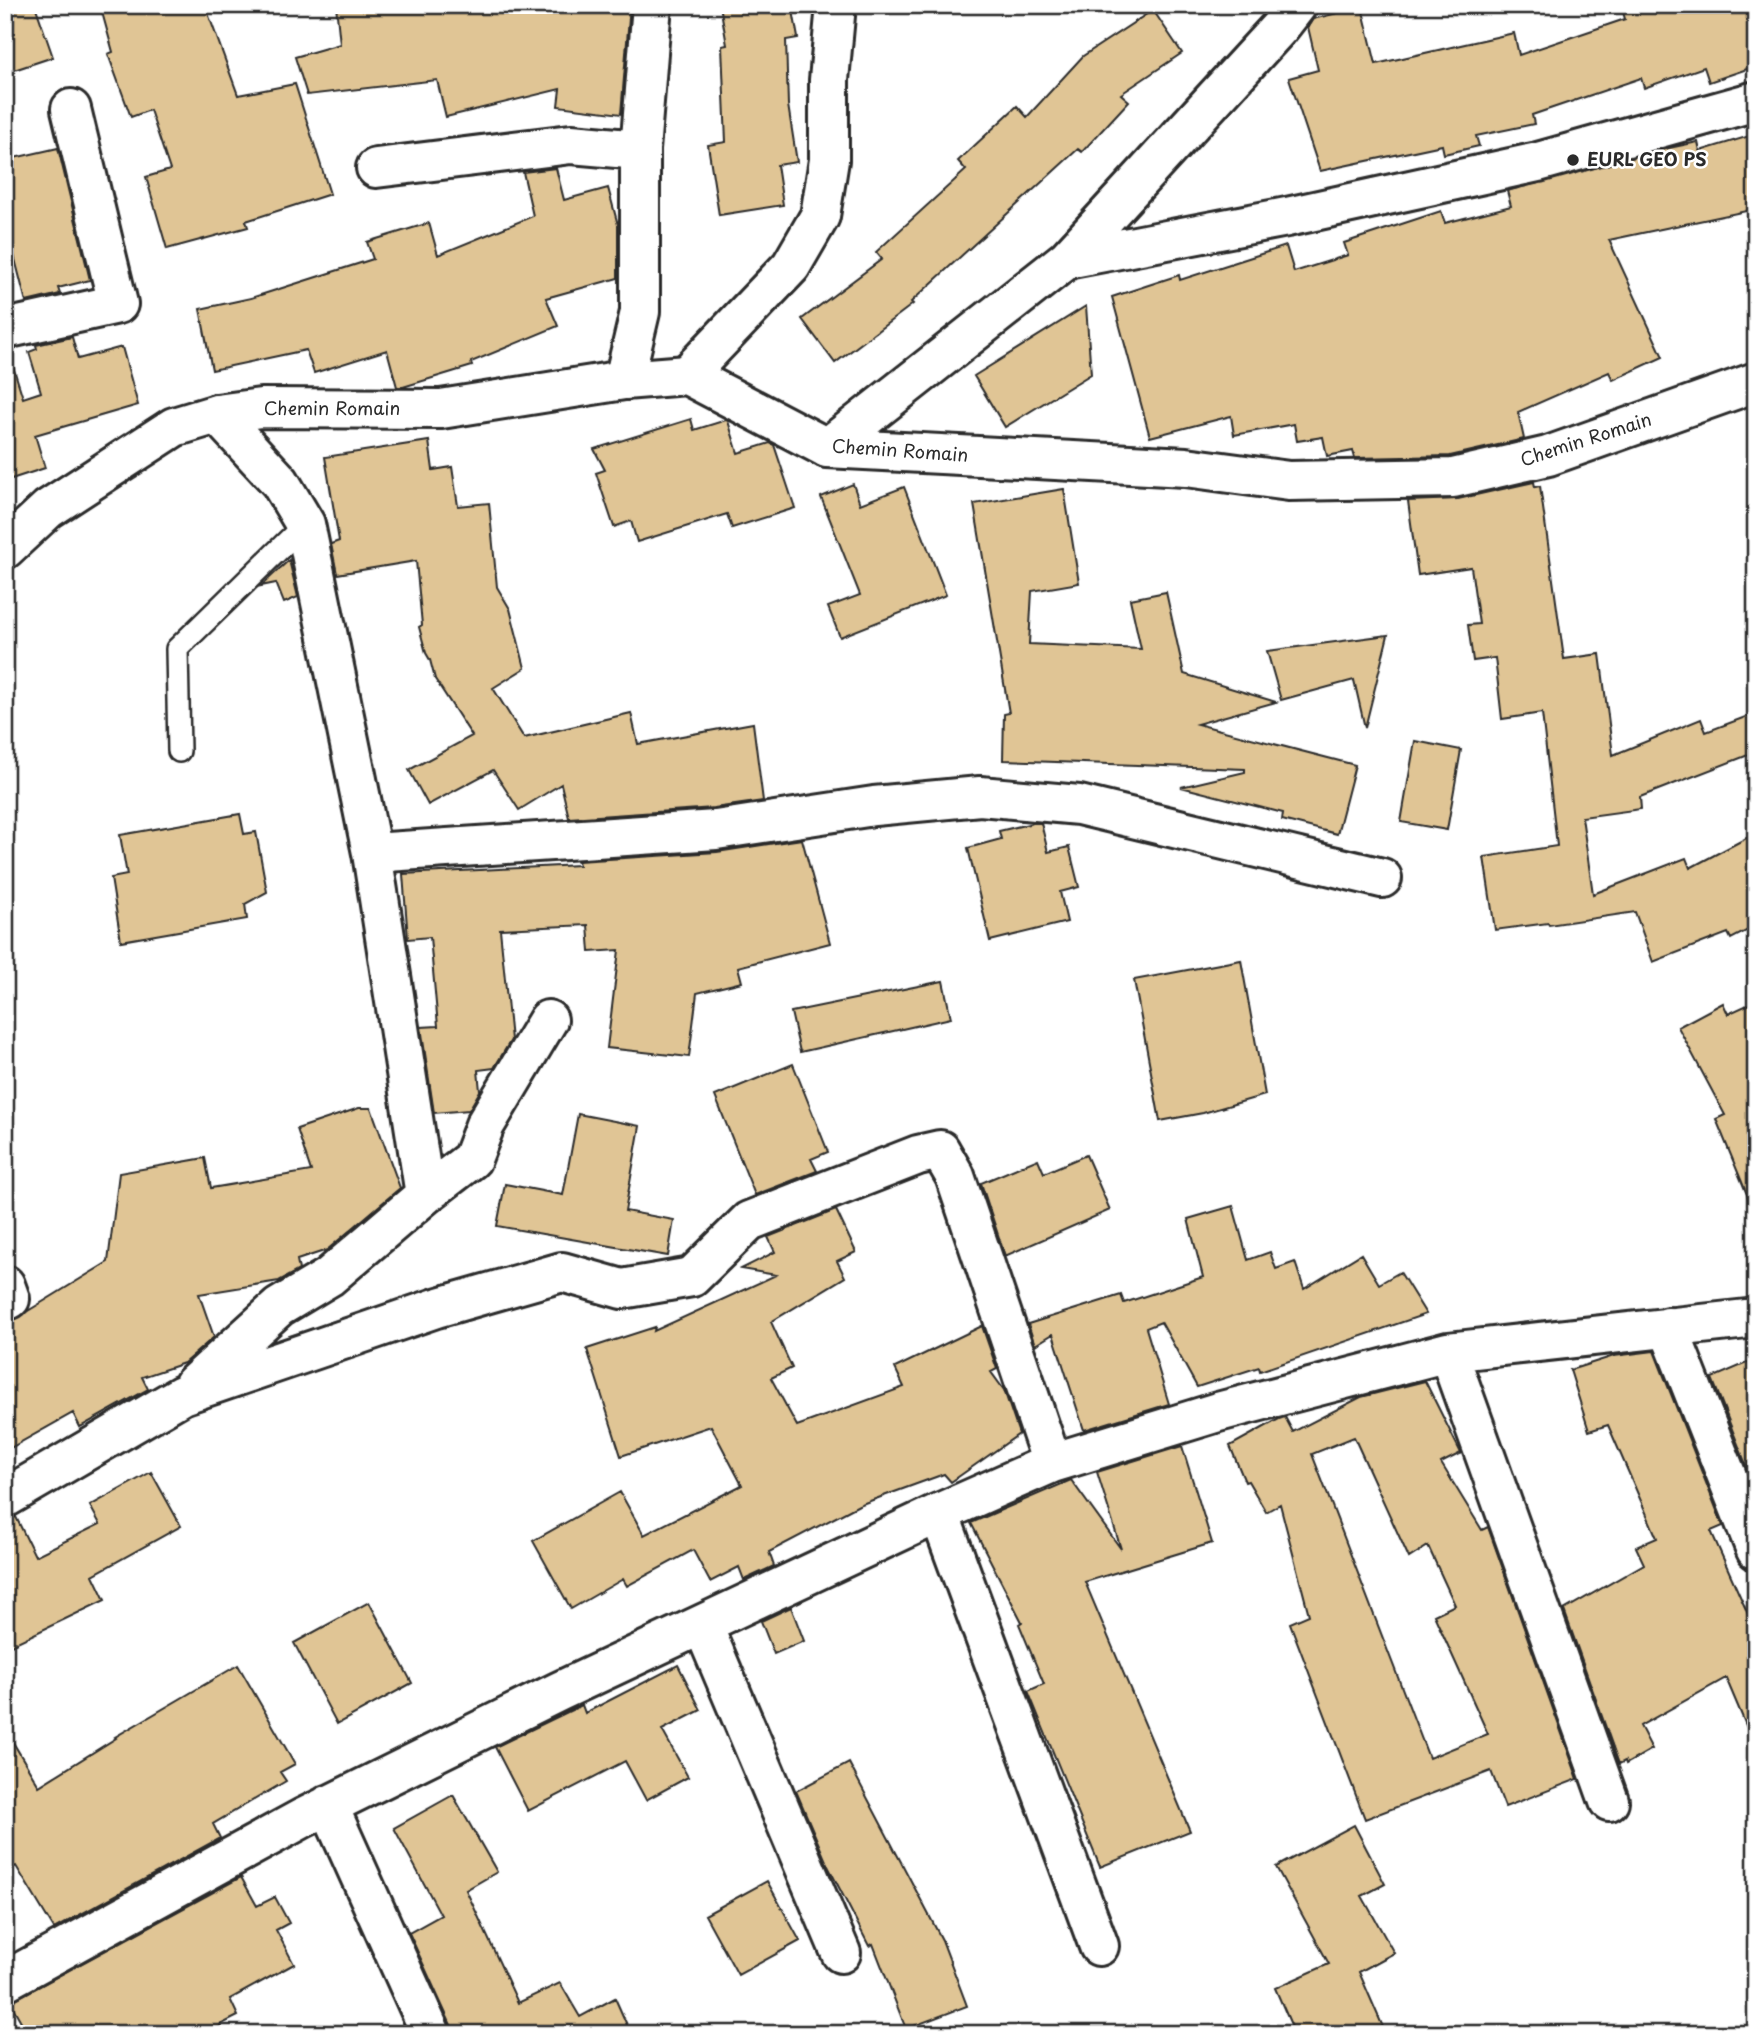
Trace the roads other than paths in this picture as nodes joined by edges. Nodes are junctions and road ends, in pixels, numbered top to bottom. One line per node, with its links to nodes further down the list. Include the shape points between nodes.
1 (652, 5): 6 (street)
2 (836, 5): 10 (street, via 829,79 830,160 820,216 791,266)
3 (1297, 5): 8 (street)
4 (1756, 101): 8 (street, via 1538,162)
5 (71, 109): 9 (street, via 118,304)
6 (640, 150): 7 (street, via 571,144); 11 (street, via 640,312)
7 (376, 168)
8 (1067, 259): 14 (street)
9 (5, 329)
10 (687, 375): 11 (street, Chemin Romain); 14 (street, Chemin Romain)
11 (625, 380): 13 (street, Chemin Romain, via 441,409 261,408)
12 (1756, 382): 14 (street, Chemin Romain, via 1548,456 1453,478 1289,481 1186,467)
13 (217, 414): 15 (street, via 280,482); 16 (street, Chemin Romain, via 174,427 48,509)
14 (827, 448)
15 (305, 524): 17 (lane, via 177,649); 18 (street)
16 (5, 549)
17 (179, 751)
18 (372, 853): 19 (street, via 716,830 874,806 980,796 1079,805); 21 (street)
19 (1382, 878)
20 (548, 1020): 21 (street, via 485,1125 472,1158)
21 (425, 1195): 25 (street, via 328,1277 279,1307)
22 (1756, 1318): 23 (street)
23 (1668, 1327): 24 (street); 29 (street)
24 (1448, 1352): 26 (street, via 1218,1412); 31 (street)
25 (182, 1395): 26 (street, via 436,1308 562,1272 622,1289 692,1276 749,1221 940,1150 956,1176); 27 (street)
26 (1052, 1463): 28 (street)
27 (5, 1499)
28 (939, 1513): 30 (street); 33 (street)
29 (1756, 1550)
30 (703, 1626): 32 (street); 34 (street)
31 (1609, 1801)
32 (328, 1805): 35 (street); 36 (street)
33 (1099, 1946)
34 (841, 1953)
35 (5, 1981)
36 (431, 2034)

